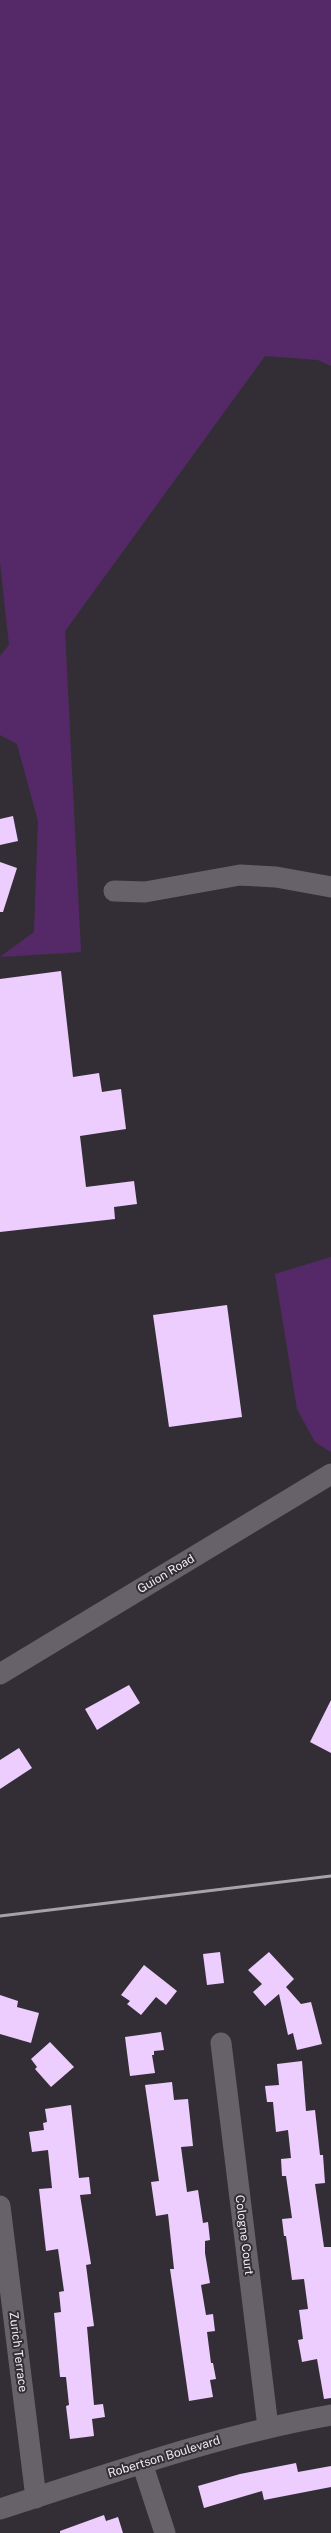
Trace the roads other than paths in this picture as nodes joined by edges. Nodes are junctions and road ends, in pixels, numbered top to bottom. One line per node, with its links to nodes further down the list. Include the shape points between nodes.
1 (331, 887): 2 (street, via 276,877 240,875 145,892)
2 (114, 891)
3 (331, 1474): 4 (street, Guion Road)
4 (0, 1674)
5 (221, 2043): 8 (street, Cologne Court)
6 (0, 2206): 10 (street, Zurich Terrace)
7 (331, 2415): 8 (street, Robertson Boulevard)
8 (268, 2428): 9 (street, Robertson Boulevard)
9 (142, 2463): 10 (street, Robertson Boulevard); 12 (street)
10 (36, 2498): 11 (street, Robertson Boulevard)
11 (0, 2509)
12 (165, 2533)

